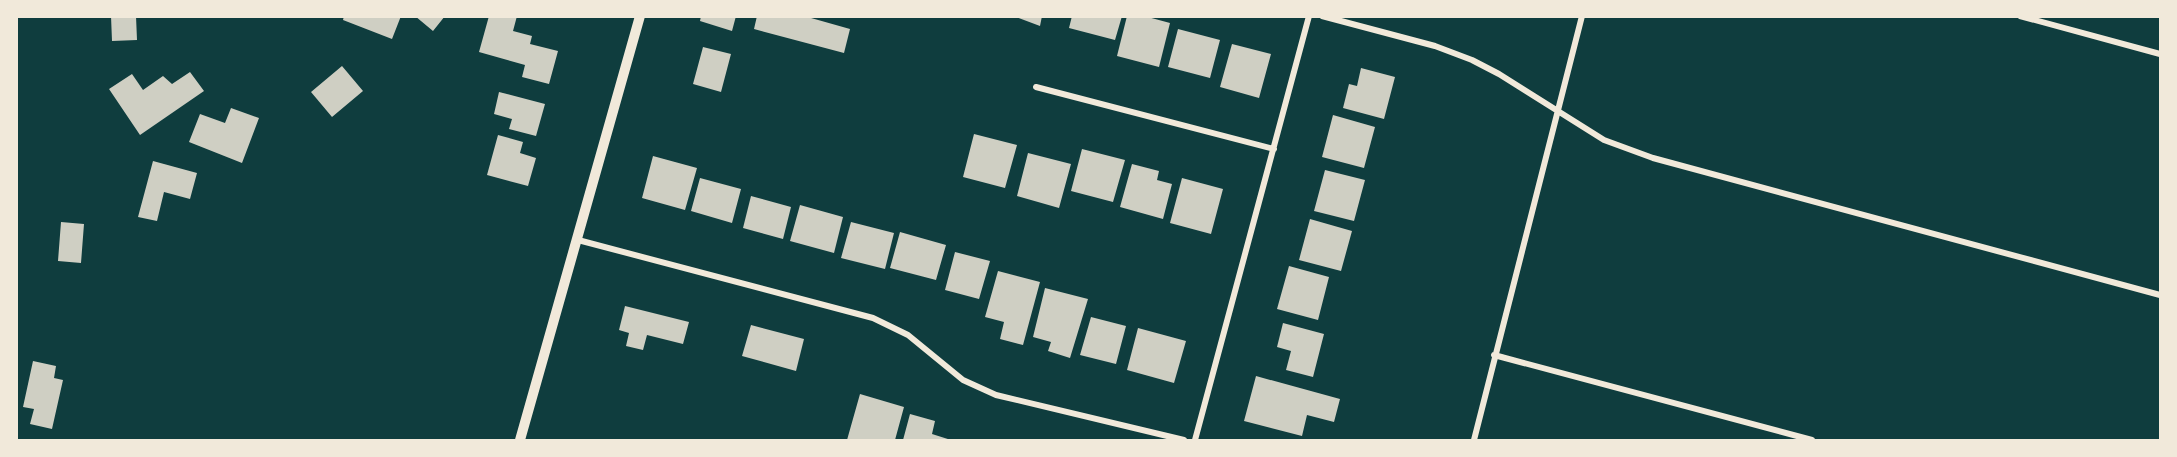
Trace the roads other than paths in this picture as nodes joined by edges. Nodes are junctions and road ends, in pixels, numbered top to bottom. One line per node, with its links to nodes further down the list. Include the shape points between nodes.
1 (640, 16): 10 (street)
2 (1309, 16): 9 (street)
3 (1322, 16): 8 (street, via 1472,60)
4 (1582, 16): 8 (street)
5 (2020, 16): 6 (street)
6 (2160, 54)
7 (1036, 87): 9 (street)
8 (1557, 112): 11 (street, via 1604,140 1653,158); 12 (street)
9 (1274, 149): 15 (street)
10 (578, 240): 13 (street); 14 (street, via 873,318 908,335 963,380 996,395)
11 (2160, 295)
12 (1494, 355): 16 (street); 17 (street)
13 (520, 441)
14 (1184, 441)
15 (1194, 441)
16 (1474, 441)
17 (1812, 441)

